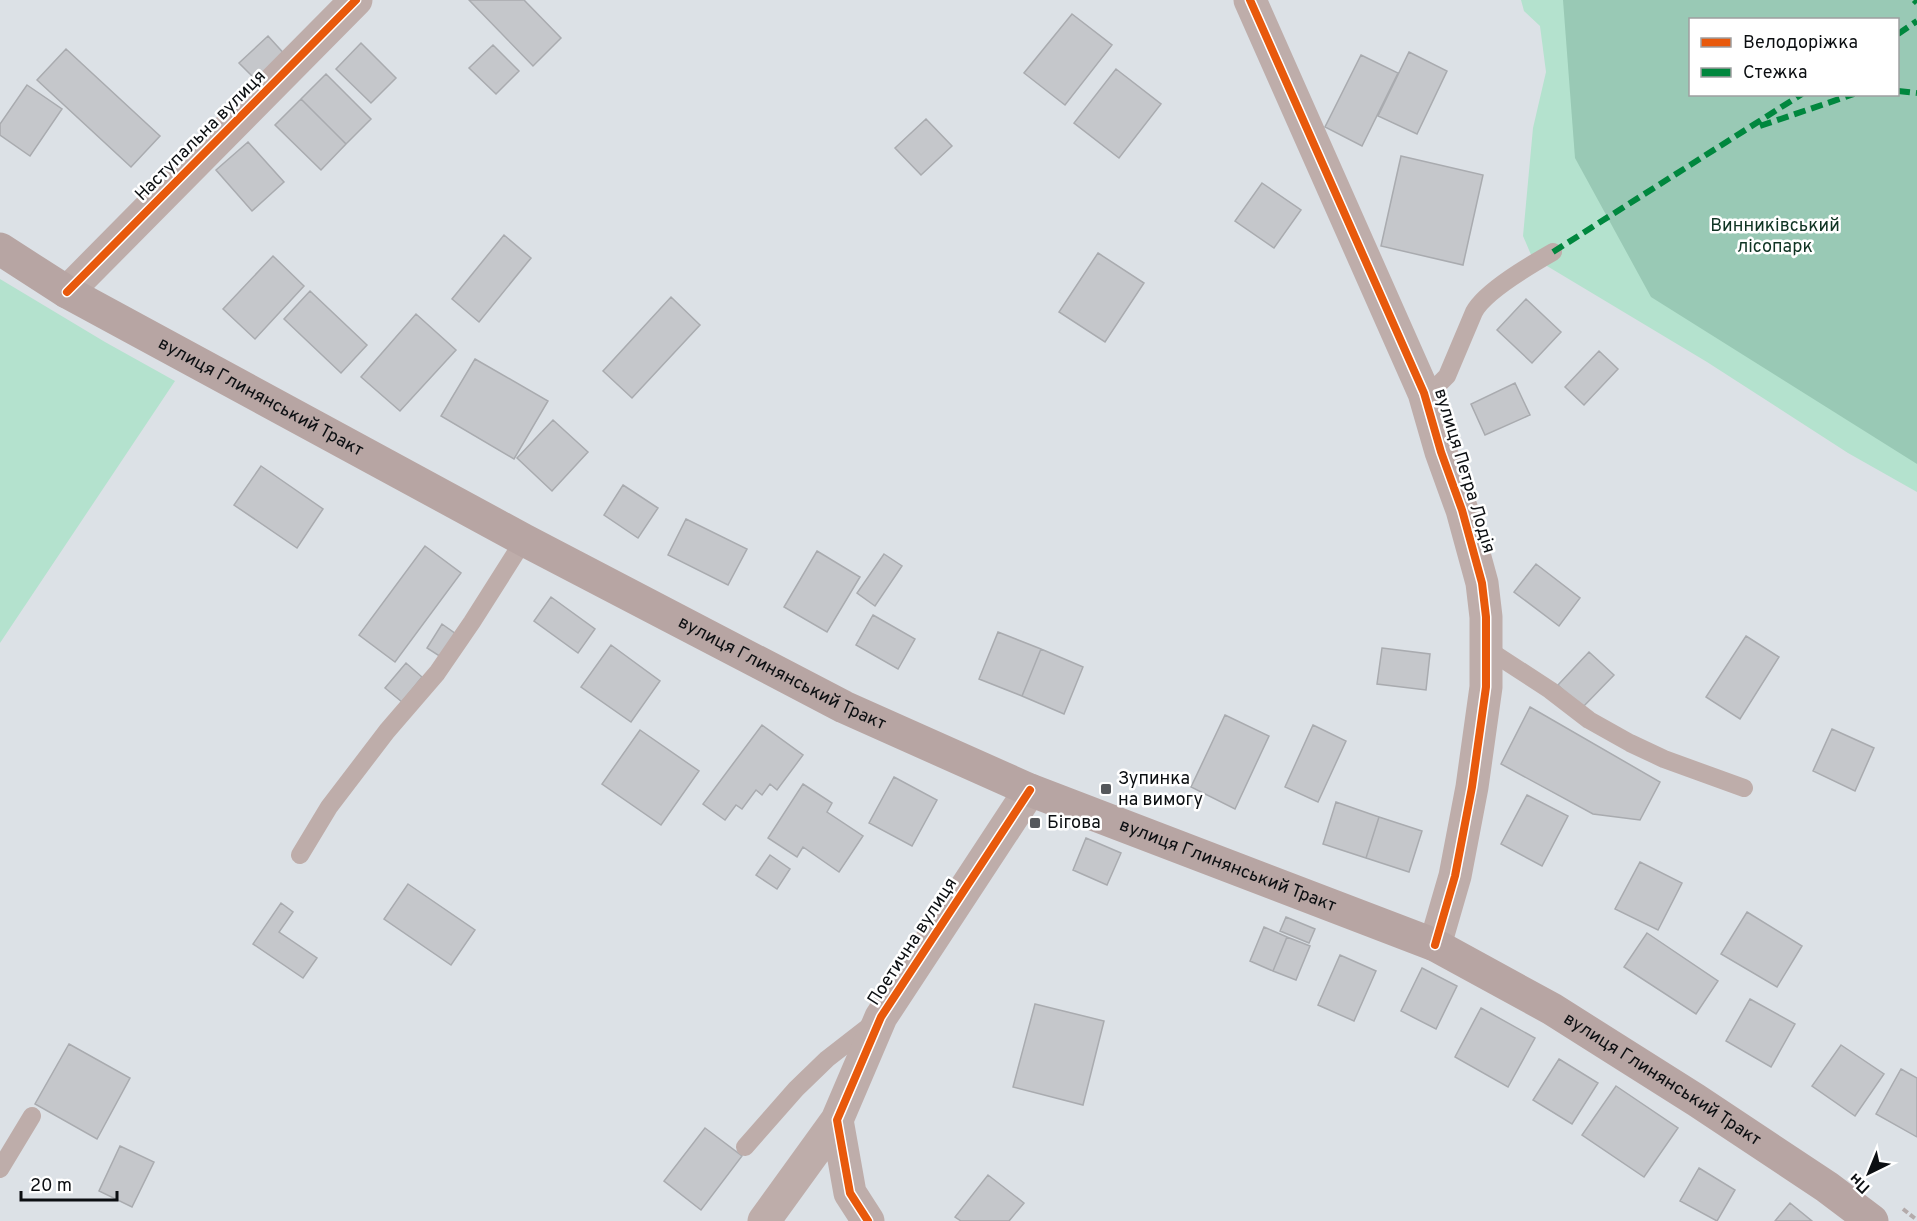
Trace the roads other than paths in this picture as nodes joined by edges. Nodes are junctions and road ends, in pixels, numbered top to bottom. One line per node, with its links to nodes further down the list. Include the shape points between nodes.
1 (356, 0): 5 (street, Наступальна вулиця)
2 (1250, 0): 6 (street, вулиця Петра Лодія)
3 (0, 249): 5 (main road, вулиця Глинянський Тракт)
4 (1553, 252): 6 (lane, via 1480,303 1447,376)
5 (67, 292): 7 (main road, вулиця Глинянський Тракт)
6 (1424, 393): 8 (street, вулиця Петра Лодія, via 1482,583)
7 (524, 540): 10 (main road, вулиця Глинянський Тракт, via 844,707); 11 (lane, via 437,673 335,799)
8 (1487, 649): 9 (lane, via 1589,720 1630,743); 12 (street, вулиця Петра Лодія, via 1486,687 1472,787 1455,876)
9 (1744, 788)
10 (1030, 790): 12 (main road, вулиця Глинянський Тракт); 13 (street, Поетична вулиця)
11 (300, 855)
12 (1435, 945): 20 (main road, вулиця Глинянський Тракт, via 1552,1009 1827,1187)
13 (881, 1017): 15 (street, Поетична вулиця); 16 (lane, via 795,1089)
14 (32, 1116): 17 (lane)
15 (837, 1120): 18 (street, Поетична вулиця); 19 (street, via 850,1193)
16 (745, 1147)
17 (0, 1169)
18 (764, 1221)
19 (868, 1221)
20 (1872, 1221)

